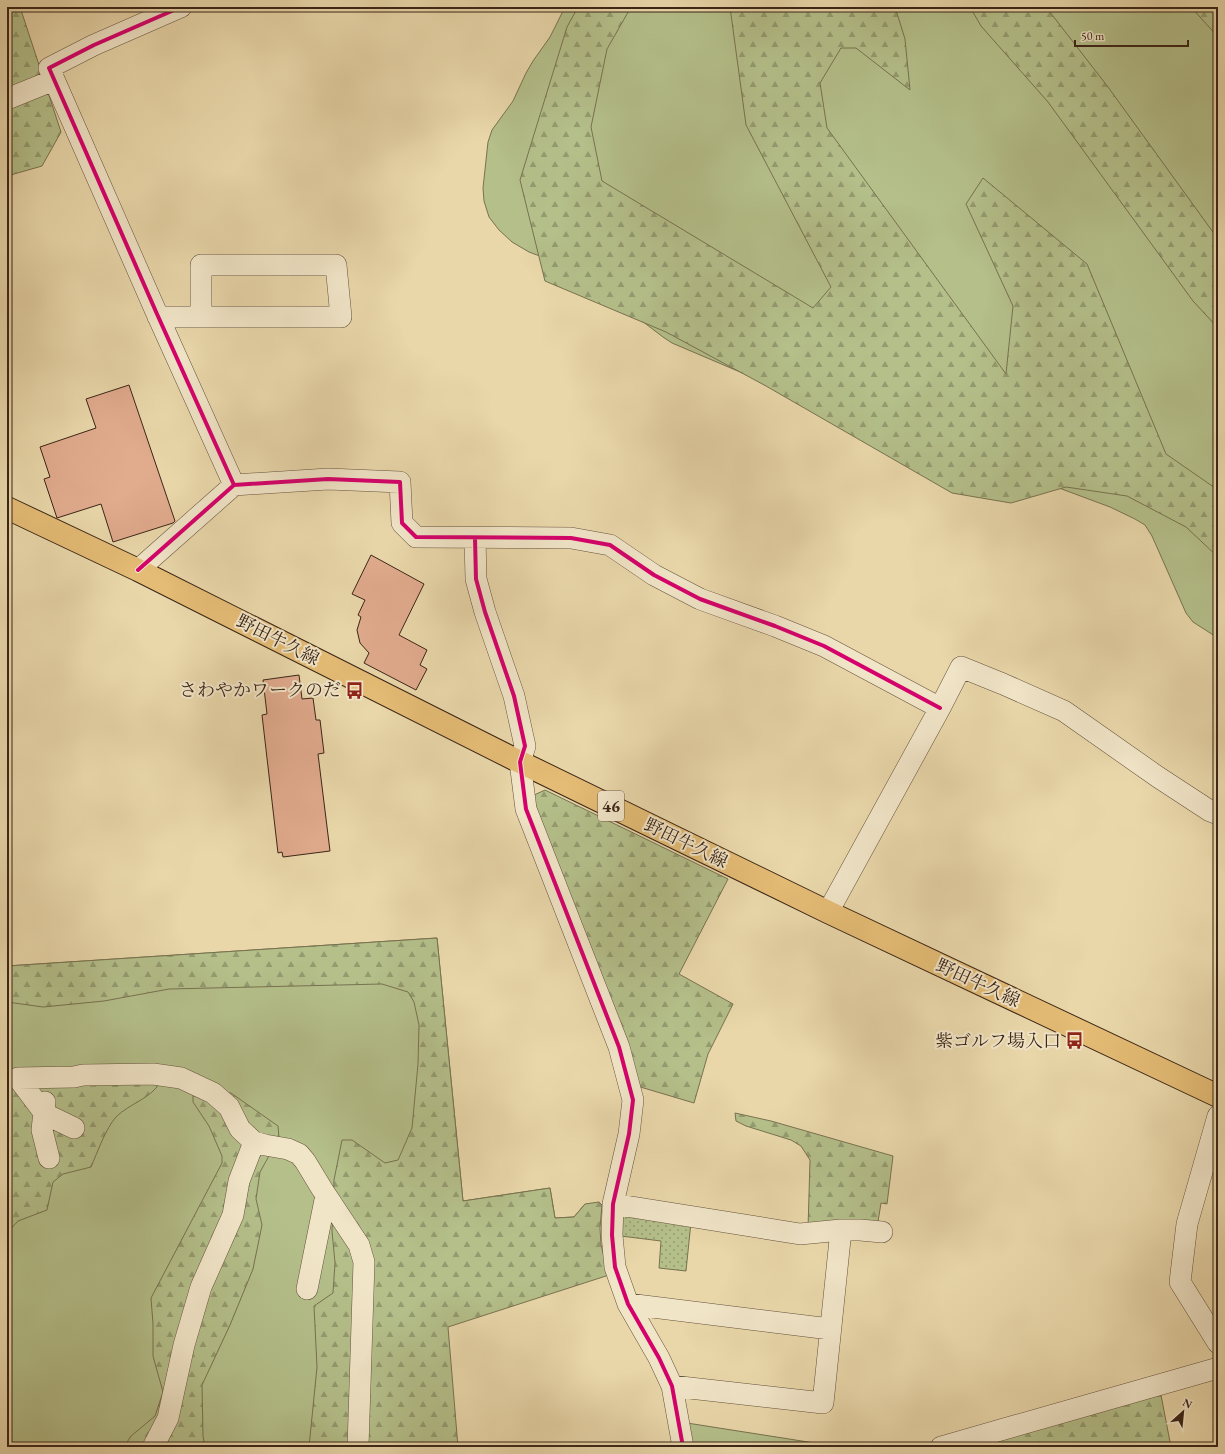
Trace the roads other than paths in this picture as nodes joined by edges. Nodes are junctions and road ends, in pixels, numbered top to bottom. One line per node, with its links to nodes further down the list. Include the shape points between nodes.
1 (181, 7): 2 (street, via 94,45 49,68)
2 (54, 80): 3 (street); 4 (street)
3 (7, 99)
4 (158, 317): 5 (street); 6 (street)
5 (201, 317): 5 (street, via 341,317 336,265 201,264)
6 (234, 485): 8 (street, via 328,479 400,482 402,523 416,537); 9 (street)
7 (7, 508): 9 (main road, 野田牛久線 / 46)
8 (475, 538): 10 (street, via 571,538 610,545 654,575 700,598 824,646); 11 (street, via 476,579 514,696 525,746)
9 (138, 570): 11 (main road, 野田牛久線 / 46)
10 (940, 708): 12 (street, via 961,668 1003,684 1064,711 1158,777); 13 (street)
11 (520, 762): 13 (main road, 野田牛久線 / 46); 21 (street, via 526,809 619,1048 633,1100 629,1134)
12 (1218, 814)
13 (828, 912): 14 (main road, 野田牛久線 / 46)
14 (1218, 1096)
15 (45, 1114): 17 (street); 18 (street, via 18,1078 153,1074 180,1078 213,1093 229,1107 240,1129); 19 (street, via 42,1130)
16 (1218, 1116): 27 (street, via 1187,1224 1180,1282)
17 (74, 1128)
18 (254, 1142): 20 (street, via 299,1154); 30 (street, via 239,1181 233,1215 201,1287 184,1345 168,1418)
19 (49, 1158)
20 (326, 1195): 24 (street); 31 (street, via 359,1245 364,1262)
21 (613, 1204): 22 (street, via 800,1234); 25 (street, via 615,1267)
22 (841, 1230): 23 (street); 26 (street)
23 (882, 1232)
24 (307, 1289)
25 (628, 1304): 26 (street); 29 (street)
26 (830, 1329): 29 (street, via 823,1403)
27 (1218, 1343)
28 (1218, 1368): 33 (street)
29 (672, 1386): 32 (street)
30 (153, 1447)
31 (358, 1447)
32 (683, 1447)
33 (941, 1447)

